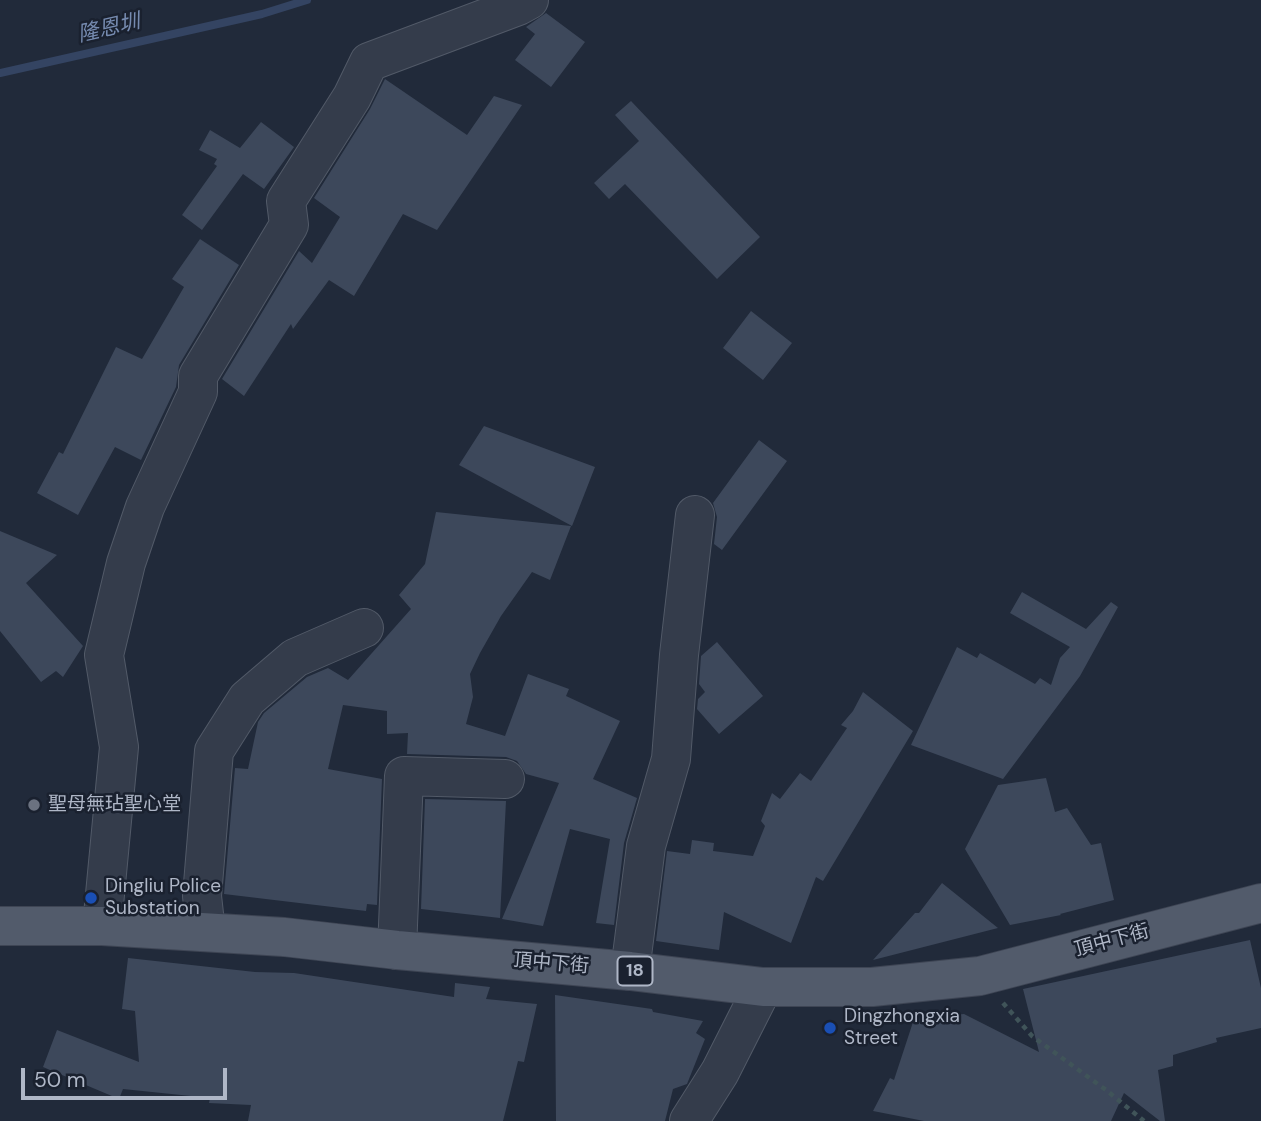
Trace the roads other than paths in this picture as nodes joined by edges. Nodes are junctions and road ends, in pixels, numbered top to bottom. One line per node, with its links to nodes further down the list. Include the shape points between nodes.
1 (529, 0): 7 (lane, via 369,62 286,201 289,225 198,376 198,392 145,507 126,563 104,655 119,747)
2 (695, 514): 10 (lane, via 671,759 646,846)
3 (364, 628): 8 (lane, via 295,658 247,699 214,751 202,896)
4 (505, 779): 9 (lane, via 404,776)
5 (1261, 903): 11 (main road, 頂中下街 / 18, via 980,976 872,987)
6 (0, 926): 7 (main road, 頂中下街 / 18)
7 (102, 926): 8 (main road, 頂中下街 / 18)
8 (206, 932): 9 (main road, 頂中下街 / 18)
9 (397, 950): 10 (main road, 頂中下街 / 18)
10 (630, 971): 11 (main road, 頂中下街 / 18)
11 (763, 987): 12 (lane)
12 (689, 1121)

